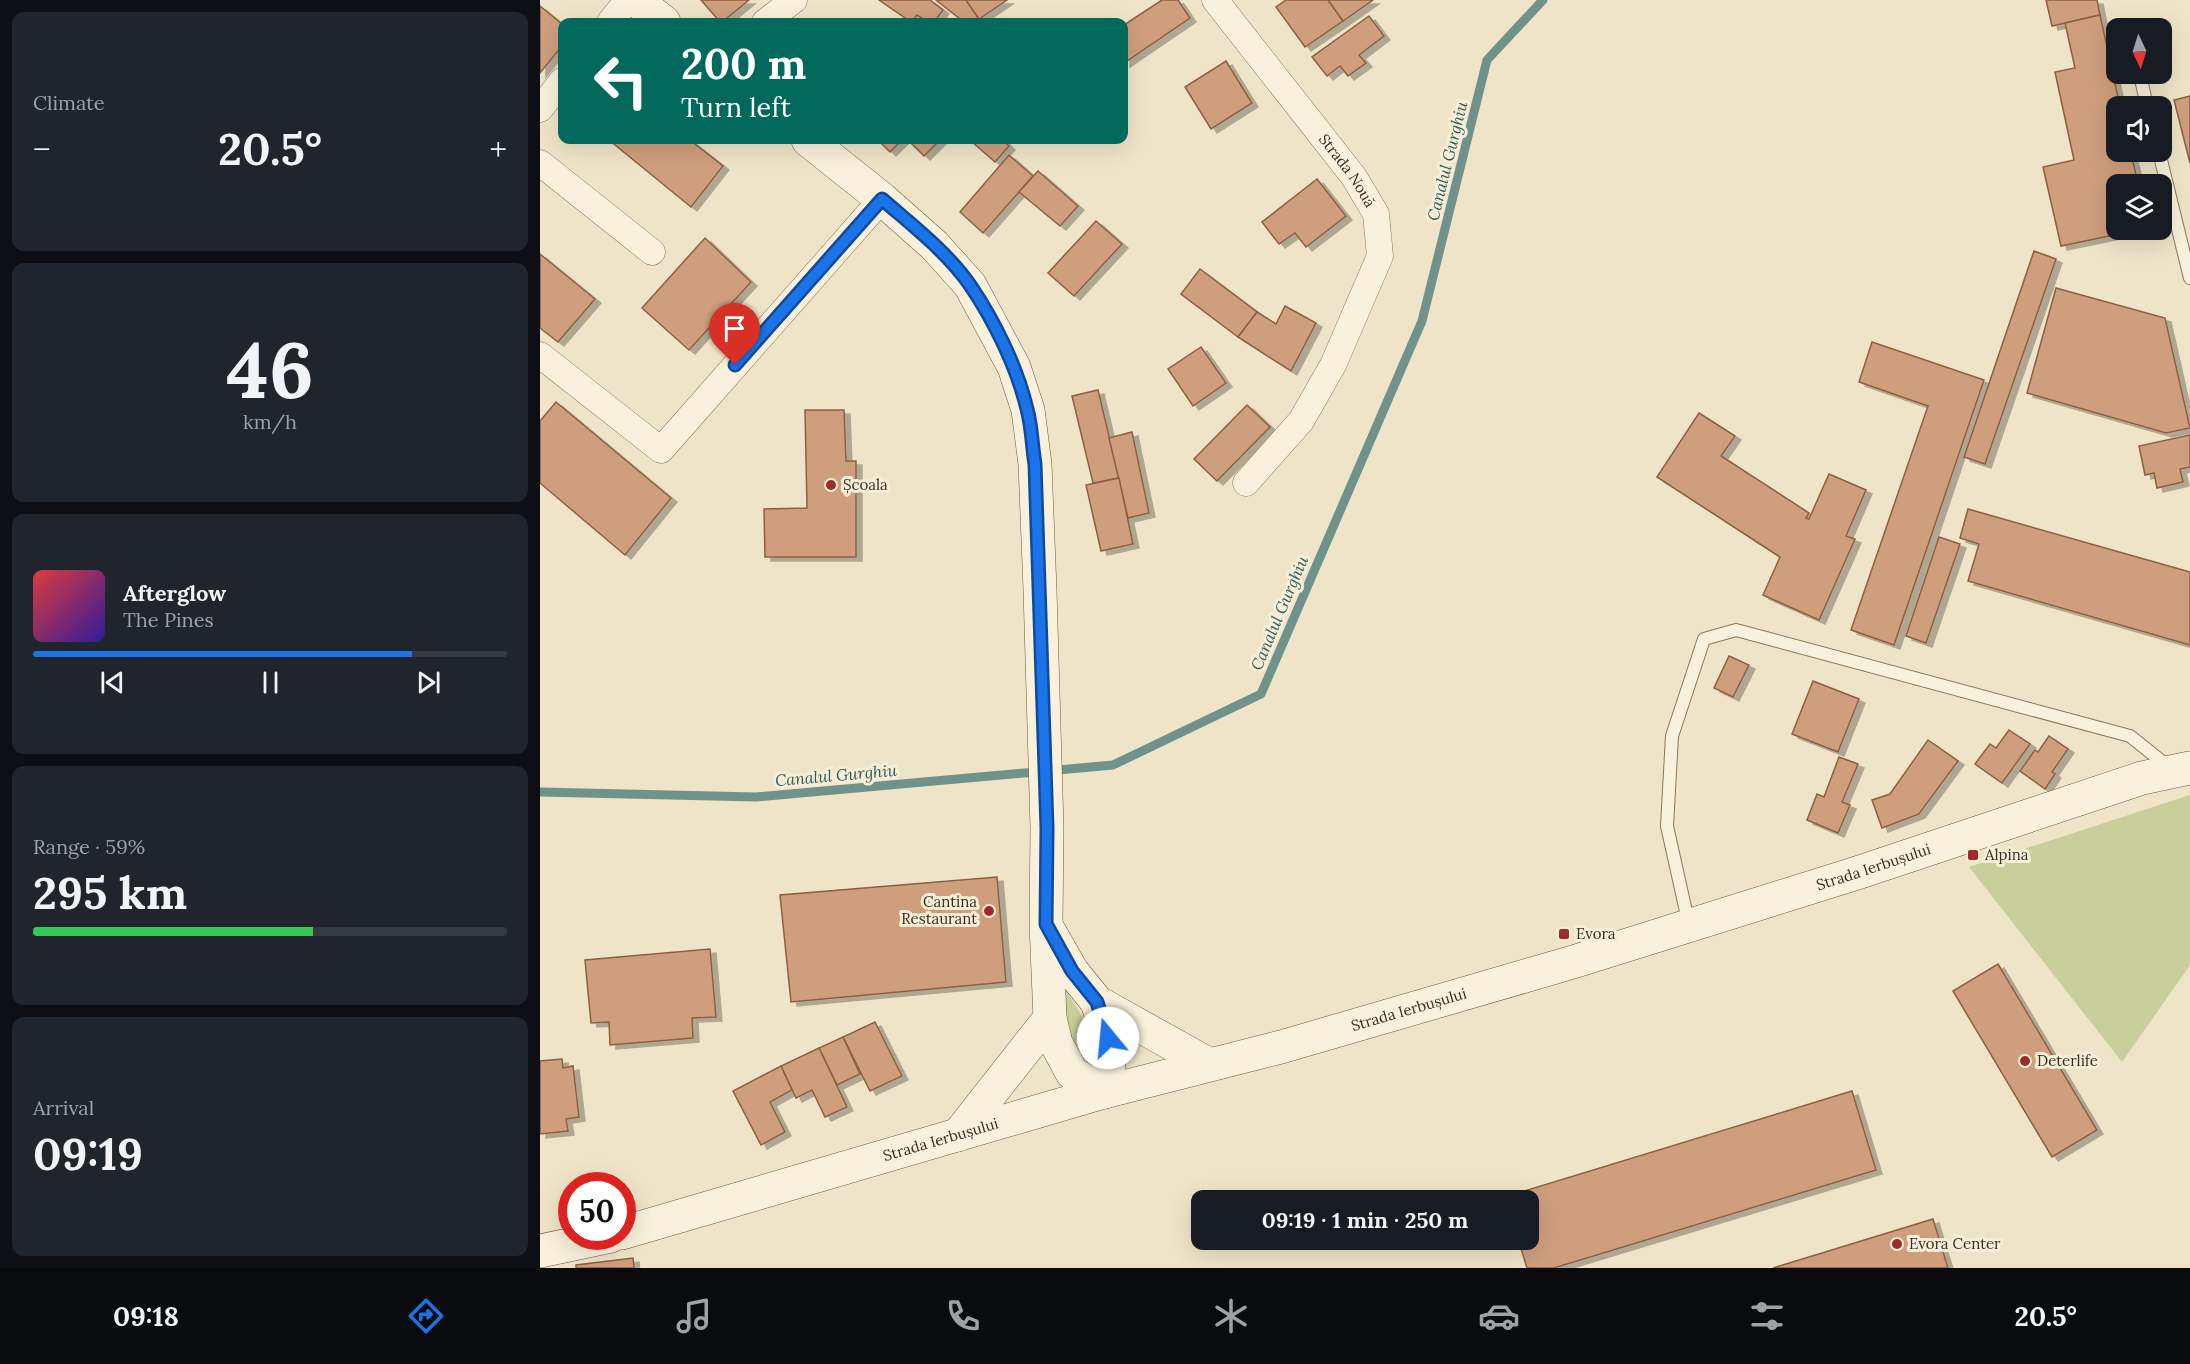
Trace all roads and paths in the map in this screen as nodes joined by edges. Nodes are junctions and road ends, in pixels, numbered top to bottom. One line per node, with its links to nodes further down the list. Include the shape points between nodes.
1 (628, 0): 5 (street)
2 (636, 0): 6 (main road)
3 (794, 0): 7 (street)
4 (1215, 0): 17 (street, Strada Nouă, via 1353,177 1376,214 1380,256 1333,365 1301,421)
5 (613, 18)
6 (659, 18)
7 (770, 18)
8 (558, 86): 9 (street)
9 (540, 109)
10 (813, 144): 13 (main road)
11 (2161, 162): 15 (lane)
12 (540, 163): 14 (street)
13 (882, 199): 16 (street, via 661,450); 19 (main road, via 934,245 970,285 1014,367 1028,410 1035,464 1047,828)
14 (652, 252)
15 (2190, 278)
16 (540, 356)
17 (1246, 483)
18 (2182, 770): 20 (main road, Strada Ierbușului, via 2142,778); 20 (lane, via 2130,736 1736,630 1704,639 1672,736 1667,826)
19 (1046, 924): 21 (main road, via 1072,971); 22 (main road)
20 (1689, 926): 23 (main road, Strada Ierbușului, via 1281,1047)
21 (1097, 1002): 23 (main road); 24 (main road, via 1108,1038)
22 (1050, 1018): 24 (main road, via 1056,1043 1072,1073); 25 (main road)
23 (1208, 1064): 24 (main road, Strada Ierbușului)
24 (1104, 1092): 25 (main road, Strada Ierbușului)
25 (958, 1135): 26 (main road, Strada Ierbușului)
26 (636, 1229)
27 (558, 1247): 28 (main road)
28 (540, 1251)

